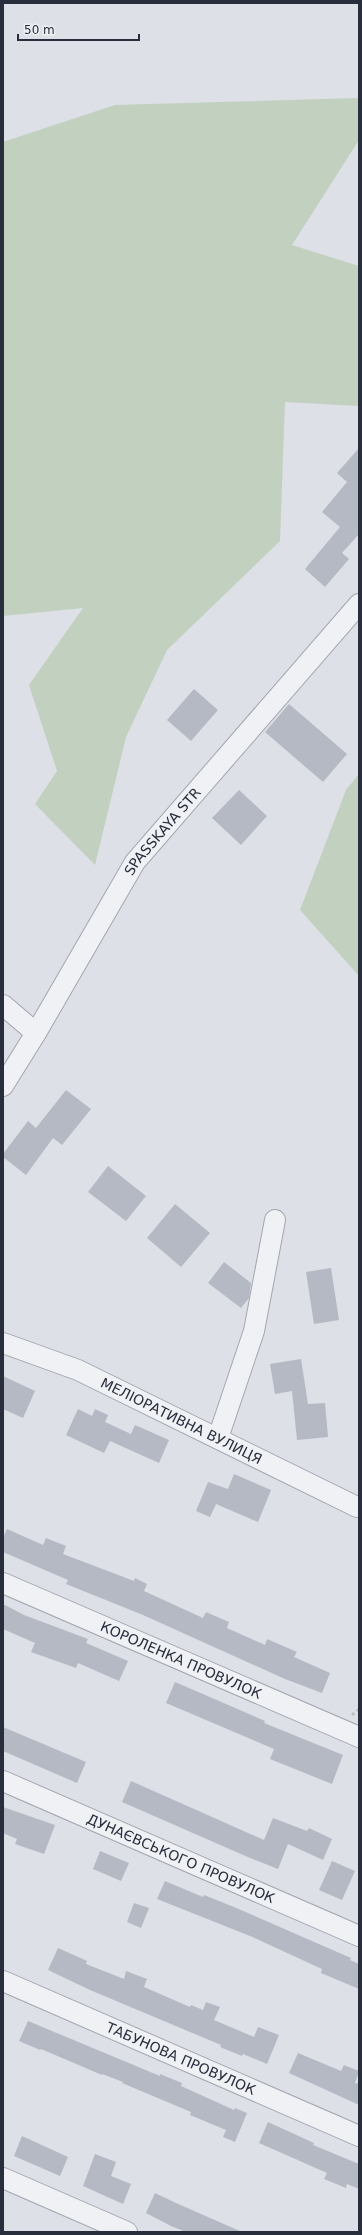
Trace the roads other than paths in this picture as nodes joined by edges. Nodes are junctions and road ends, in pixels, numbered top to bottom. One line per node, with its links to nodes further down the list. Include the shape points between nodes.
1 (359, 604): 3 (street, SPASSKAYA STR, via 135,862)
2 (3, 1005): 3 (street)
3 (36, 1033): 4 (street, SPASSKAYA STR)
4 (3, 1086)
5 (274, 1220): 7 (street, via 254,1331)
6 (3, 1343): 7 (street, МЕЛІОРАТИВНА ВУЛИЦЯ, via 78,1370)
7 (218, 1438): 8 (street, МЕЛІОРАТИВНА ВУЛИЦЯ)
8 (358, 1506)
9 (3, 1583): 10 (street, КОРОЛЕНКА ПРОВУЛОК)
10 (359, 1738)
11 (3, 1781): 12 (street, ДУНАЄВСЬКОГО ПРОВУЛОК)
12 (359, 1936)
13 (3, 1981): 14 (street, ТАБУНОВА ПРОВУЛОК)
14 (359, 2136)
15 (3, 2178): 16 (street)
16 (127, 2232)

